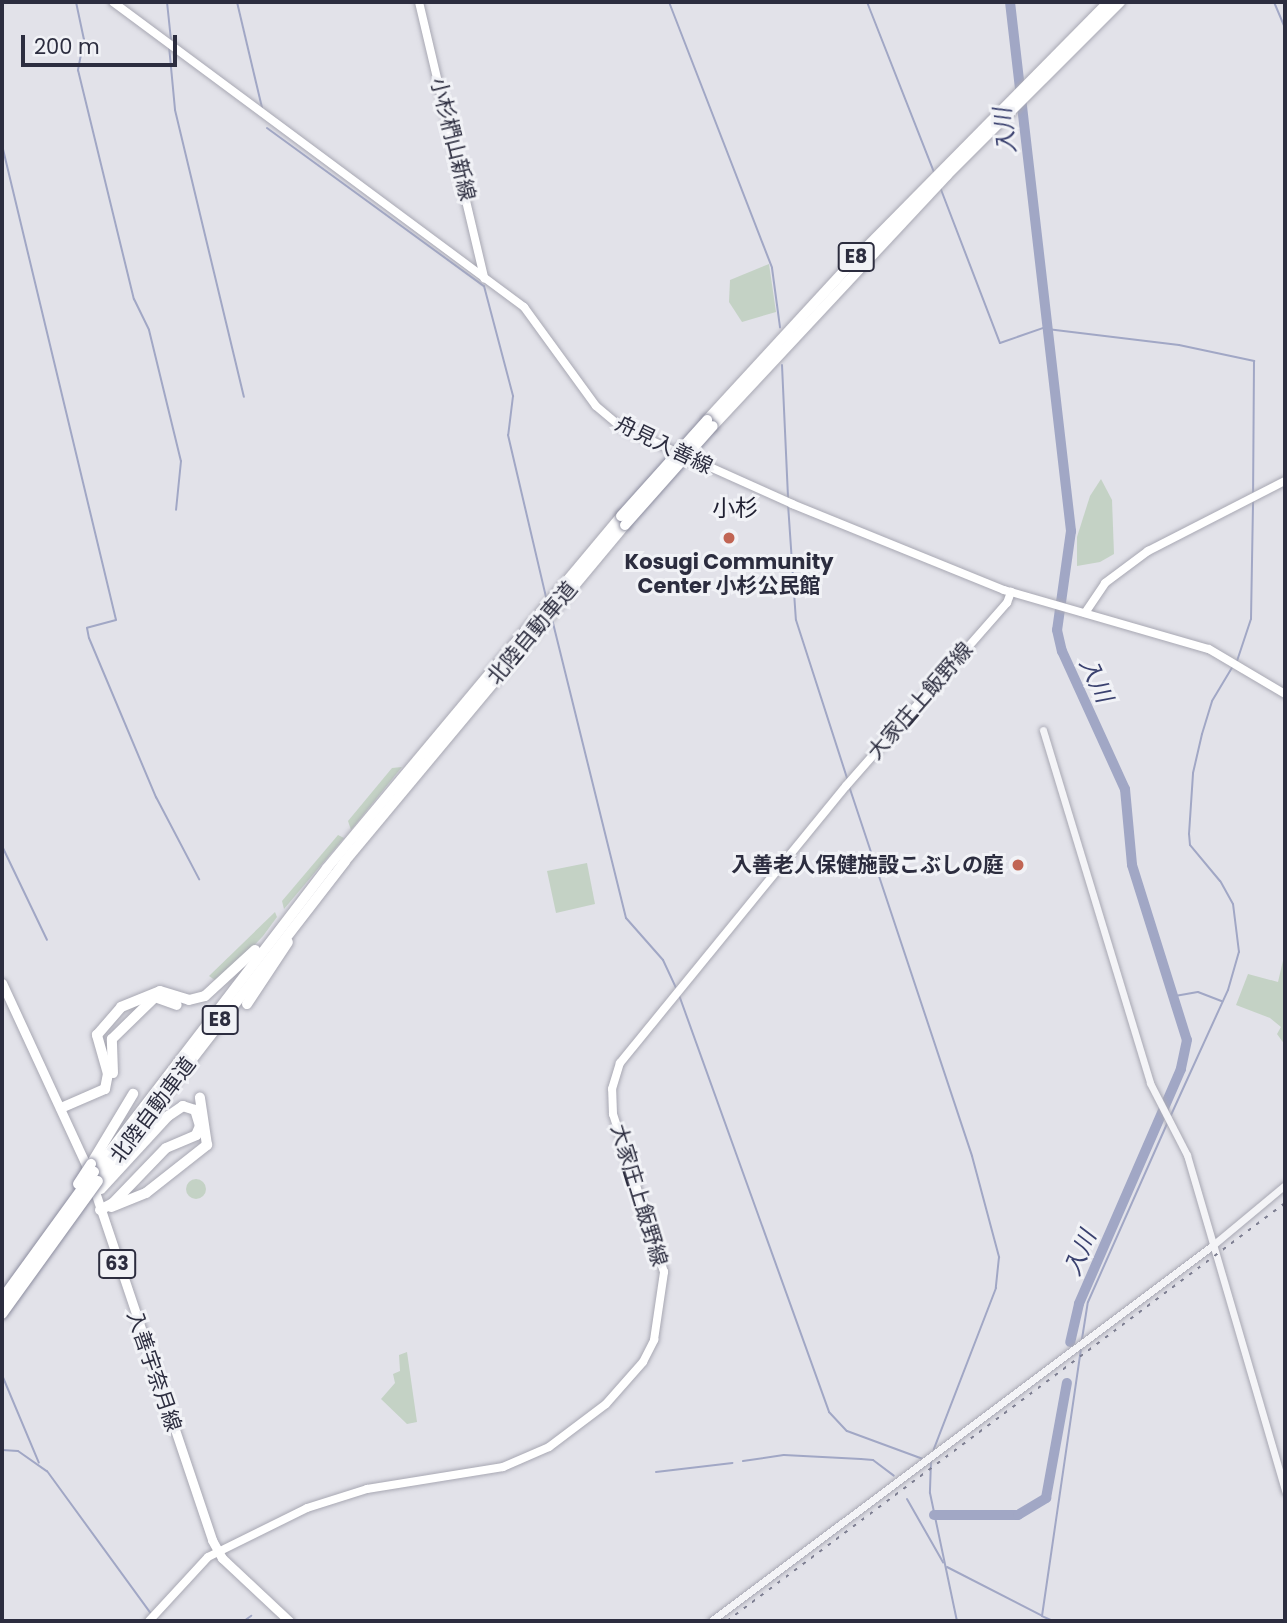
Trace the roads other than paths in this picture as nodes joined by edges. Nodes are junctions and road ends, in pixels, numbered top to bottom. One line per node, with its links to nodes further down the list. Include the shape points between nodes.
1 (113, 2): 6 (main road, 舟見入善線)
2 (419, 2): 6 (main road, 小杉椚山新線)
3 (1108, 2): 5 (highway, 北陸自動車道 / E8)
4 (1120, 2): 5 (highway, 北陸自動車道 / E8)
5 (1028, 87): 12 (highway, 北陸自動車道 / E8, bridge, via 710,423)
6 (484, 278): 8 (main road, 舟見入善線, via 531,314 596,406 621,427 792,504)
7 (1285, 481): 9 (main road, via 1137,558 1105,583)
8 (1011, 592): 9 (main road, 舟見入善線); 29 (main road, 大家庄上飯野線, via 1007,603 848,783 626,1052 612,1089 615,1121 663,1265 659,1316 643,1362 580,1426 527,1457 447,1478 344,1495)
9 (1085, 613): 10 (main road, 舟見入善線, via 1219,653)
10 (1285, 694)
11 (1043, 730): 24 (street, via 1150,1083 1187,1155)
12 (409, 774): 13 (highway, 北陸自動車道 / E8); 14 (highway, 北陸自動車道 / E8)
13 (345, 861): 16 (highway); 21 (highway, 北陸自動車道 / E8)
14 (327, 868): 20 (highway, via 215,991 189,1000 160,991 118,1010 97,1035 108,1074 105,1089); 21 (highway, 北陸自動車道 / E8)
15 (2, 984): 20 (main road, 入善宇奈月線 / 63)
16 (247, 1004)
17 (174, 1008): 20 (highway, via 167,998 151,999 112,1039 110,1089)
18 (134, 1094): 21 (highway)
19 (204, 1100): 23 (highway, via 208,1140 202,1151 146,1193)
20 (61, 1108): 23 (main road, 入善宇奈月線 / 63)
21 (96, 1176): 23 (highway, via 174,1111 188,1106 195,1110 200,1126 197,1135 166,1148 113,1203); 25 (highway, 北陸自動車道 / E8, bridge); 25 (highway, bridge)
22 (1285, 1185): 24 (street)
23 (100, 1210): 29 (main road, 入善宇奈月線 / 63)
24 (1213, 1245): 28 (street); 32 (street)
25 (35, 1260): 26 (highway, 北陸自動車道 / E8, bridge); 27 (highway, 北陸自動車道 / E8, bridge)
26 (2, 1299)
27 (2, 1314)
28 (1285, 1491)
29 (217, 1551): 30 (main road, 大家庄上飯野線, via 200,1563 167,1606); 31 (main road, 入善宇奈月線 / 63)
30 (149, 1621)
31 (289, 1621)
32 (711, 1621)

